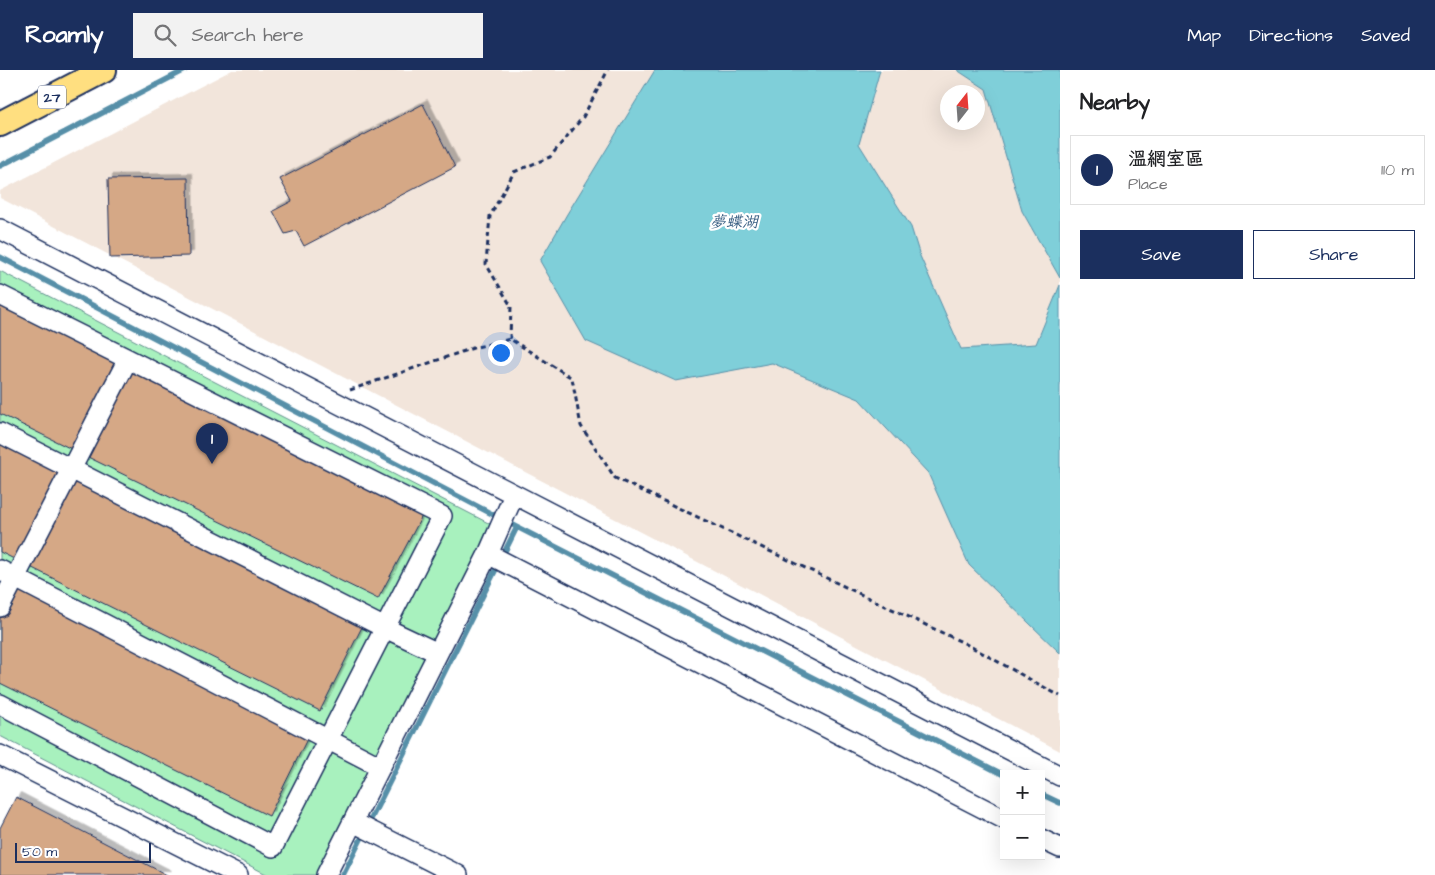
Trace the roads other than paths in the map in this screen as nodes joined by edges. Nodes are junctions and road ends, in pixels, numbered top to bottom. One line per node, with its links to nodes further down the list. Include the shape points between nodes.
1 (104, 70): 2 (main road, 27)
2 (0, 124)
3 (0, 229): 8 (street)
4 (0, 295): 5 (street)
5 (128, 359): 7 (street); 12 (street, via 442,516)
6 (0, 433): 7 (street)
7 (70, 469): 10 (street); 12 (street)
8 (514, 494): 9 (street); 18 (street)
9 (488, 554): 13 (street); 19 (street)
10 (7, 574): 11 (street); 15 (street)
11 (0, 606)
12 (385, 628): 13 (street); 15 (street)
13 (438, 653): 17 (street)
14 (0, 704): 15 (street, via 273,847)
15 (328, 739): 17 (street)
16 (0, 755): 23 (street)
17 (382, 767): 20 (street)
18 (1060, 776)
19 (1000, 817)
20 (352, 822): 24 (street); 25 (street)
21 (1045, 841): 22 (street)
22 (1060, 848)
23 (238, 875)
24 (326, 875)
25 (458, 875)

